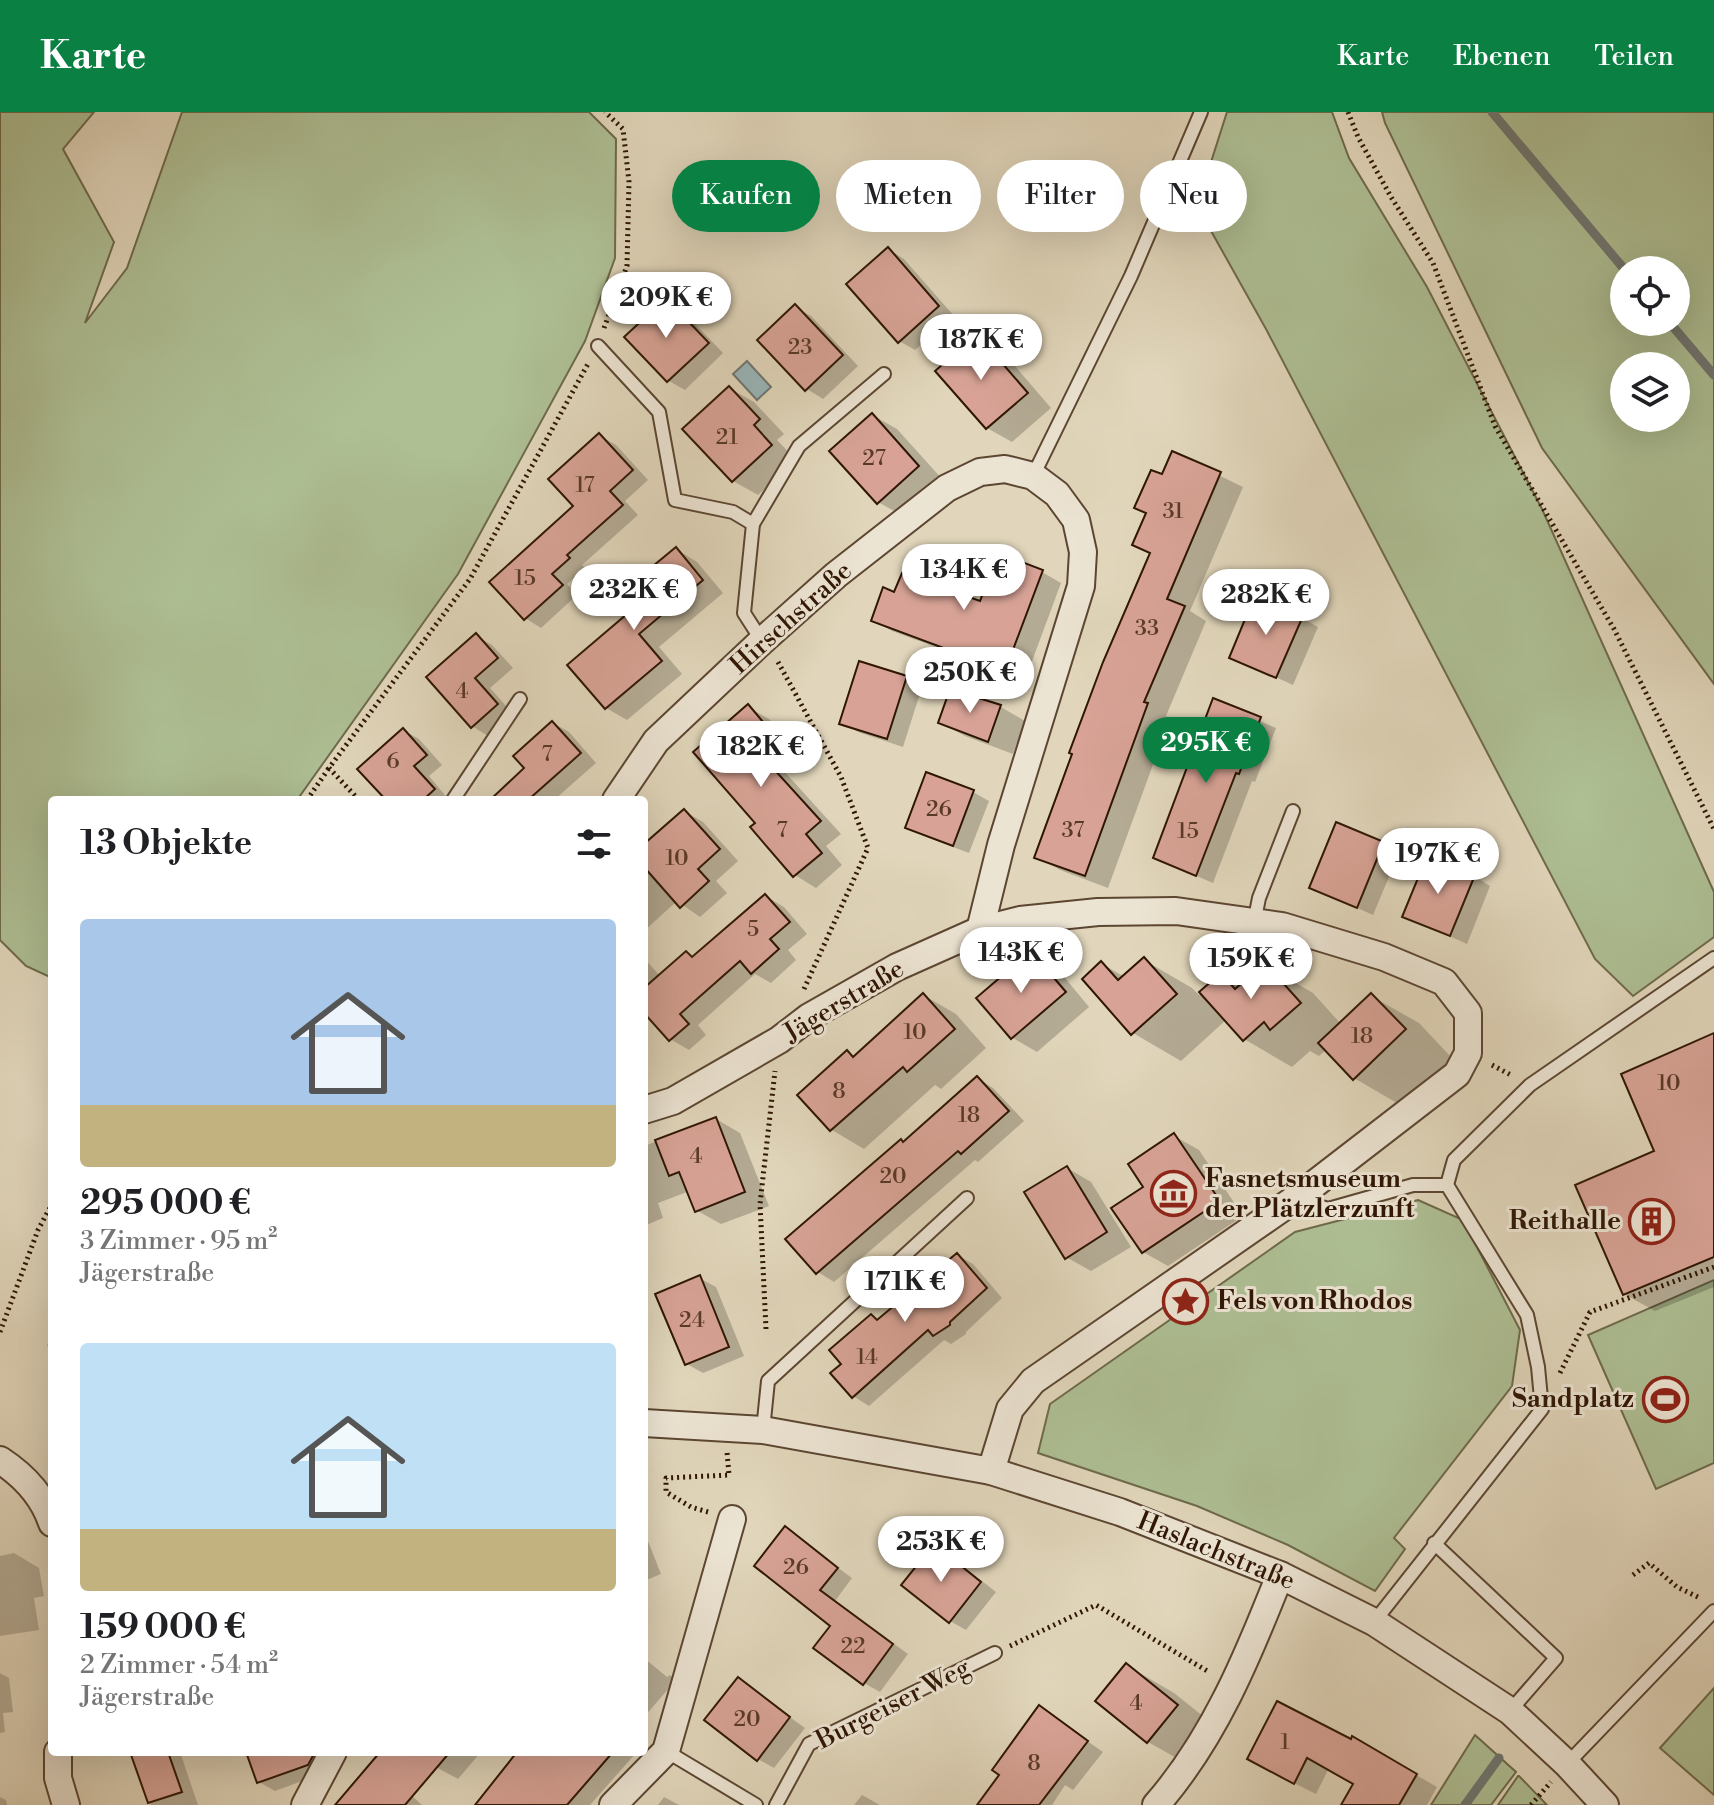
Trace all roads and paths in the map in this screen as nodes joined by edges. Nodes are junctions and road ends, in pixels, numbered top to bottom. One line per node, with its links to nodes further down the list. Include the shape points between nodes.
1 (605, 112): 4 (path, via 623,129 629,182 627,266)
2 (1201, 112): 6 (lane, via 1131,276)
3 (1348, 112): 16 (path, via 1391,197 1433,263 1495,426 1614,629)
4 (598, 346): 7 (lane, via 659,412 675,500 733,512); 10 (path, via 470,579)
5 (884, 374): 7 (lane, via 799,446)
6 (1033, 476): 8 (street, Hirschstraße, via 1005,469 980,472 947,488); 18 (street, via 1057,494 1076,520 1083,552 1081,586)
7 (753, 524): 8 (lane, via 744,613)
8 (762, 641): 14 (street, Hirschstraße, via 656,741); 20 (path, via 841,777 868,848 802,992)
9 (520, 699): 13 (lane)
10 (329, 768): 11 (path); 12 (path)
11 (310, 796)
12 (355, 796)
13 (456, 796)
14 (619, 796)
15 (1293, 811): 17 (lane)
16 (1714, 829)
17 (1254, 923): 18 (street, Jägerstraße, via 1176,911 1098,912); 22 (street, Jägerstraße, via 1282,926 1384,957 1444,982 1468,1013)
18 (980, 930): 20 (street, Jägerstraße, via 897,967)
19 (1714, 958): 23 (lane)
20 (809, 1017): 21 (street, Jägerstraße)
21 (779, 1040): 24 (street, Jägerstraße, via 673,1101); 30 (path, via 760,1204)
22 (1468, 1053): 23 (path); 27 (street, via 1457,1074)
23 (1530, 1085): 25 (lane, via 1454,1160)
24 (648, 1109)
25 (1447, 1185): 27 (lane, via 1413,1185 1328,1209); 32 (lane, via 1527,1315)
26 (967, 1198): 35 (lane, via 768,1381)
27 (1295, 1199): 37 (street, via 1033,1381 1010,1409)
28 (48, 1211): 31 (path)
29 (1714, 1267): 32 (path, via 1590,1312)
30 (766, 1329)
31 (0, 1332)
32 (1542, 1409): 40 (lane)
33 (648, 1423): 34 (street, Haslachstraße)
34 (725, 1427): 35 (street, Haslachstraße); 39 (path, via 729,1475 666,1478 666,1492 691,1507)
35 (763, 1430): 37 (street, Haslachstraße)
36 (0, 1460): 38 (street, via 21,1474)
37 (991, 1471): 41 (street, Haslachstraße, via 1120,1512)
38 (48, 1510)
39 (732, 1519): 49 (street)
40 (1434, 1543): 45 (lane); 48 (lane, via 1556,1658)
41 (1280, 1575): 45 (street, Haslachstraße); 47 (street)
42 (1633, 1575): 43 (path, via 1649,1563 1695,1598)
43 (1705, 1597)
44 (1714, 1611): 52 (lane)
45 (1374, 1622): 48 (street, Haslachstraße)
46 (995, 1653): 47 (path, via 1096,1605); 57 (lane, Burgeiser Weg, via 809,1744)
47 (1233, 1685): 58 (street, via 1196,1753)
48 (1510, 1711): 52 (street, Haslachstraße)
49 (666, 1751): 55 (street); 56 (lane)
50 (58, 1756): 53 (street)
51 (331, 1756): 54 (street)
52 (1567, 1764): 59 (street, Haslachstraße)
53 (66, 1805)
54 (305, 1805)
55 (613, 1805)
56 (756, 1805)
57 (776, 1805)
58 (1156, 1805)
59 (1605, 1805)

